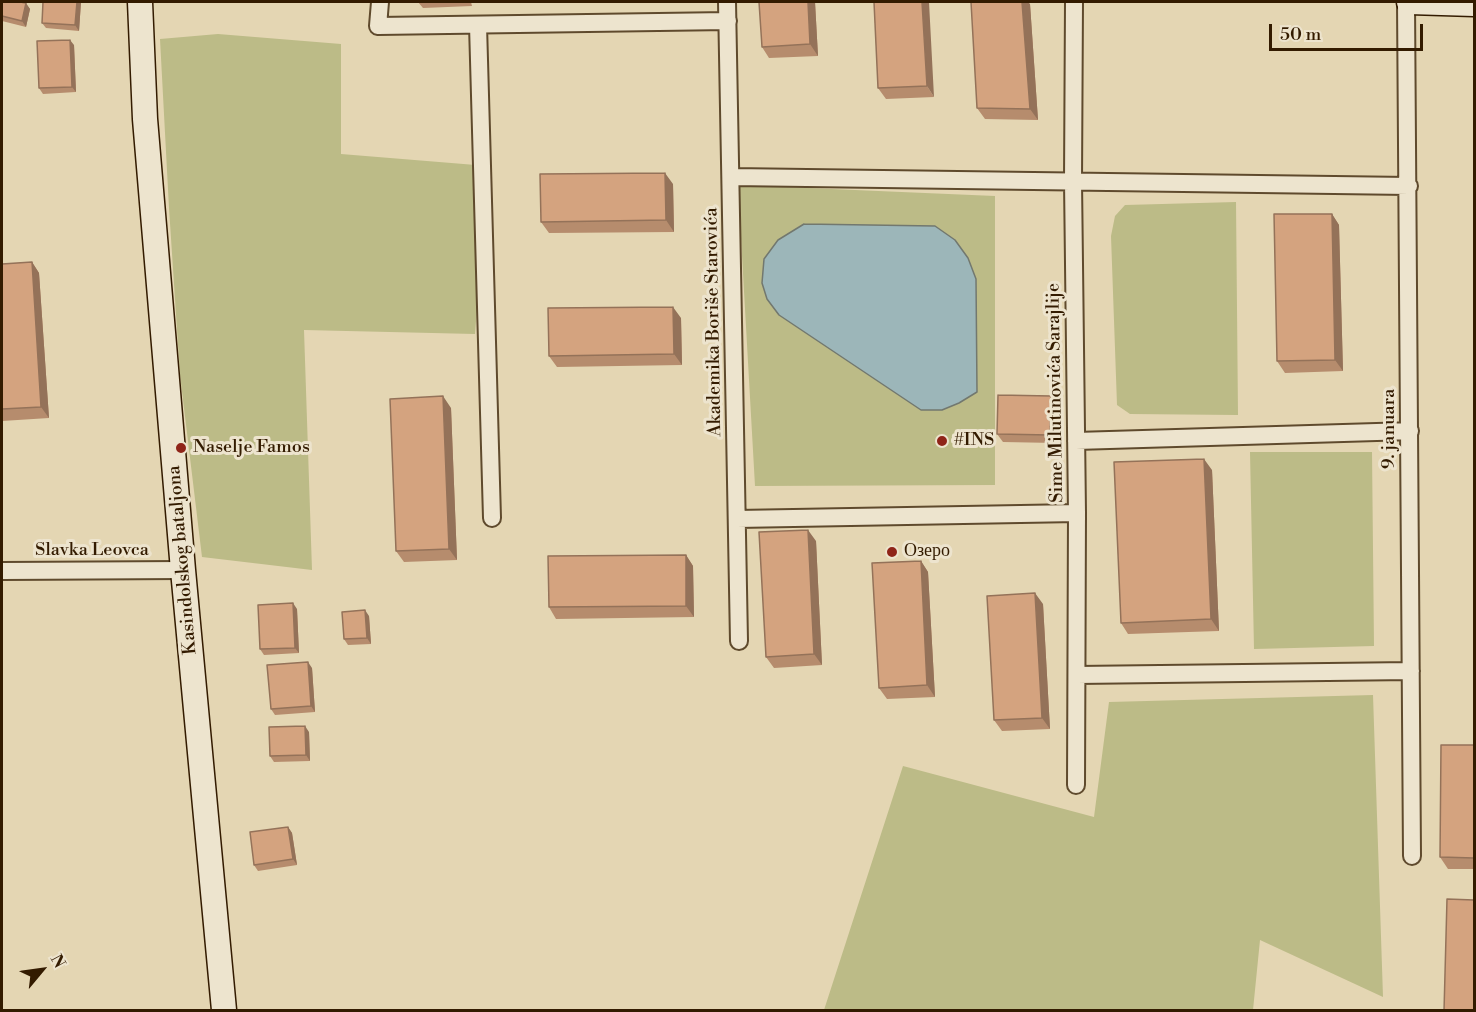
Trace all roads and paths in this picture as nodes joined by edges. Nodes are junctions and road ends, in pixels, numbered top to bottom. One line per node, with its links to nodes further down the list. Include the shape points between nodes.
1 (140, 2): 17 (street, Kasindolskog bataljona, via 146,131)
2 (380, 2): 8 (street, via 378,26)
3 (727, 2): 7 (street, Akademika Boriše Starovića)
4 (1074, 2): 10 (street, Sime Milutinovića Sarajlije)
5 (1408, 2): 6 (street); 11 (street, 9. januara)
6 (1474, 4)
7 (728, 21): 8 (street); 9 (street, Akademika Boriše Starovića)
8 (478, 25): 15 (street)
9 (732, 177): 10 (street); 16 (street, Akademika Boriše Starovića)
10 (1072, 181): 11 (street); 13 (street, Sime Milutinovića Sarajlije)
11 (1408, 186): 12 (street, 9. januara)
12 (1410, 431): 13 (street); 20 (street, 9. januara)
13 (1076, 441): 14 (street, Sime Milutinovića Sarajlije)
14 (1077, 513): 16 (street); 21 (street, Sime Milutinovića Sarajlije)
15 (492, 518)
16 (737, 519): 19 (street, Akademika Boriše Starovića)
17 (183, 570): 18 (street, Slavka Leovca); 24 (street, Kasindolskog bataljona)
18 (2, 571)
19 (739, 641)
20 (1411, 671): 21 (street); 23 (street, 9. januara)
21 (1077, 675): 22 (street, Sime Milutinovića Sarajlije)
22 (1076, 785)
23 (1412, 856)
24 (224, 1011)

